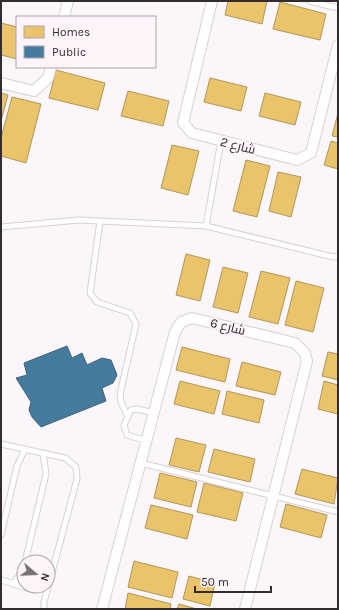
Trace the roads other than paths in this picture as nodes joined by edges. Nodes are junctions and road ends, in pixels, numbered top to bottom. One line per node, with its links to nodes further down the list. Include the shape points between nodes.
1 (68, 1): 5 (street)
2 (212, 1): 9 (street, شارع 2, via 183,123 192,133)
3 (308, 1): 4 (lane)
4 (338, 8)
5 (64, 16)
6 (338, 45): 9 (street, شارع 2, via 311,153 297,160)
7 (51, 68): 8 (street, via 48,78 34,91)
8 (1, 83)
9 (221, 141): 11 (lane)
10 (100, 221): 11 (lane); 12 (lane, via 57,221); 15 (lane, via 90,293 98,302 130,313 136,324 120,394)
11 (206, 226): 13 (lane, via 333,257)
12 (1, 227)
13 (338, 256)
14 (154, 413): 15 (lane, via 134,408); 16 (street, شارع 6); 21 (street, شارع 6, via 177,326 186,319 198,318 295,343 301,347 307,361 306,368)
15 (127, 414): 16 (lane, via 125,432 131,437)
16 (147, 441): 20 (street, شارع 6)
17 (1, 444): 18 (lane)
18 (25, 449): 19 (lane); 23 (lane, via 17,466)
19 (43, 453): 24 (lane, via 46,474); 25 (lane, via 69,460 76,467 77,473)
20 (141, 462): 21 (lane); 32 (street, شارع 6)
21 (274, 496): 22 (lane); 33 (street, شارع 6)
22 (338, 512)
23 (1, 535)
24 (26, 554)
25 (56, 556)
26 (1, 580): 28 (lane)
27 (16, 580): 28 (lane)
28 (13, 584): 29 (lane)
29 (16, 585)
30 (47, 594): 31 (lane)
31 (44, 609)
32 (102, 609)
33 (245, 609)

